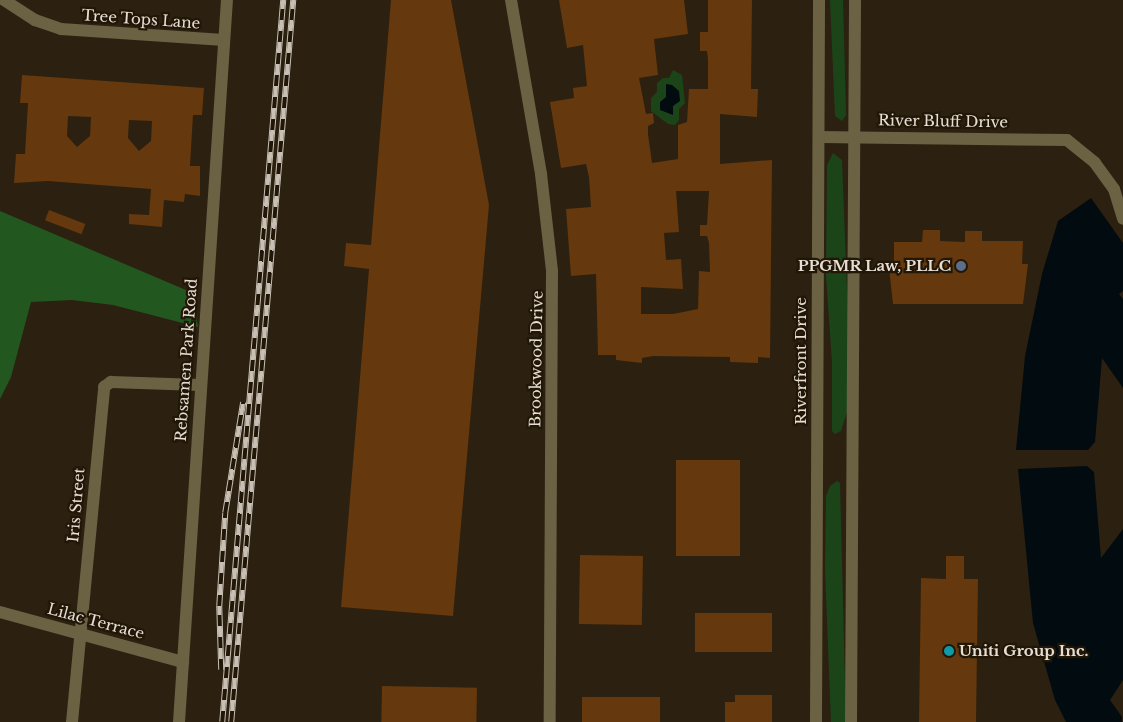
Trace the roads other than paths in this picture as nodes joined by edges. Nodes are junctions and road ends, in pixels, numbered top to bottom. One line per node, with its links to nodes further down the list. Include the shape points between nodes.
1 (4, 0): 6 (street, Tree Tops Lane, via 35,20 61,29)
2 (227, 0): 6 (street, Rebsamen Park Road)
3 (512, 0): 16 (street, Brookwood Drive, via 541,174 552,271)
4 (819, 0): 8 (street, Riverfront Drive)
5 (855, 0): 7 (street)
6 (224, 40): 10 (street, Rebsamen Park Road)
7 (854, 136): 8 (street, River Bluff Drive); 9 (street, River Bluff Drive, via 1067,140 1090,156 1114,189); 18 (street)
8 (819, 137): 17 (street, Riverfront Drive)
9 (1123, 219)
10 (199, 385): 12 (street, Iris Street, via 111,382 104,387); 13 (street, Rebsamen Park Road)
11 (0, 612): 12 (street, Lilac Terrace)
12 (80, 634): 13 (street, Lilac Terrace); 14 (street, Iris Street)
13 (183, 662): 15 (street, Rebsamen Park Road)
14 (72, 722)
15 (179, 722)
16 (550, 722)
17 (816, 722)
18 (851, 722)

